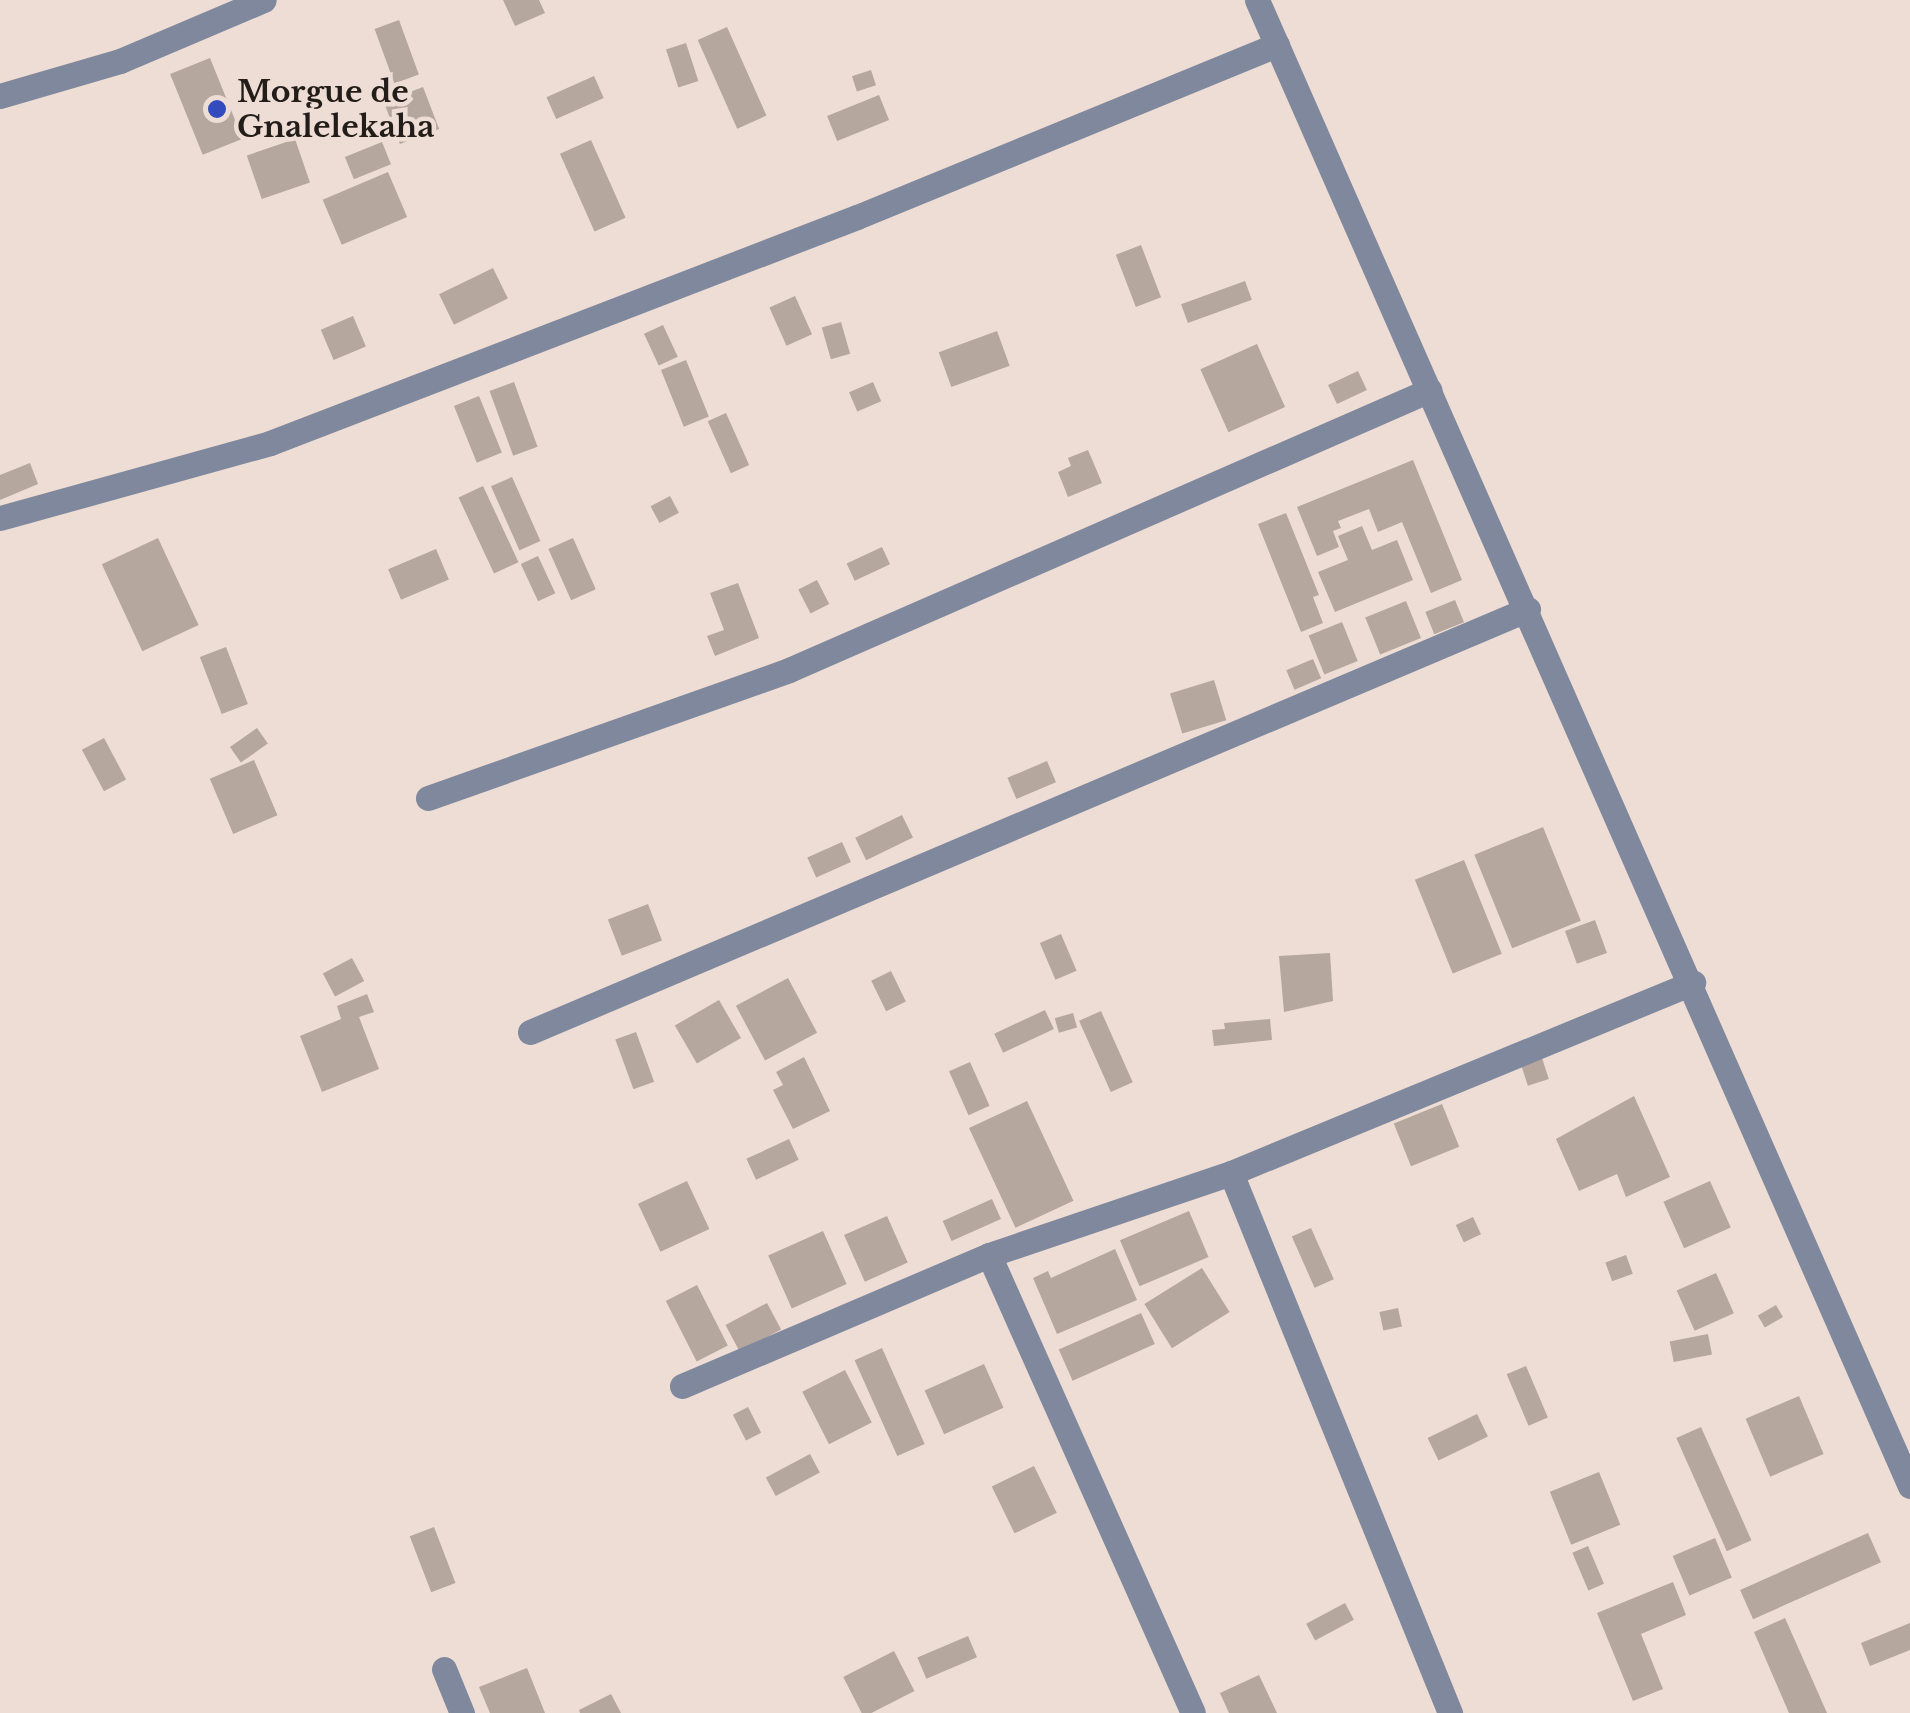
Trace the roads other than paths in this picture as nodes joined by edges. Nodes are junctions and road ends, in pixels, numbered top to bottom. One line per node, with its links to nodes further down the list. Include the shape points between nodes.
1 (264, 0): 4 (street, via 120,61)
2 (1257, 0): 3 (street)
3 (1277, 45): 5 (street); 6 (street, via 856,217 270,443)
4 (0, 96)
5 (1430, 390): 7 (street); 8 (street, via 789,670)
6 (0, 518)
7 (1528, 609): 9 (street); 10 (street)
8 (428, 798)
9 (1693, 983): 11 (street); 14 (street)
10 (530, 1032)
11 (1230, 1173): 12 (street); 18 (street)
12 (989, 1255): 13 (street); 17 (street)
13 (682, 1386)
14 (1910, 1486)
15 (444, 1668): 16 (street)
16 (462, 1713)
17 (1193, 1713)
18 (1450, 1713)

